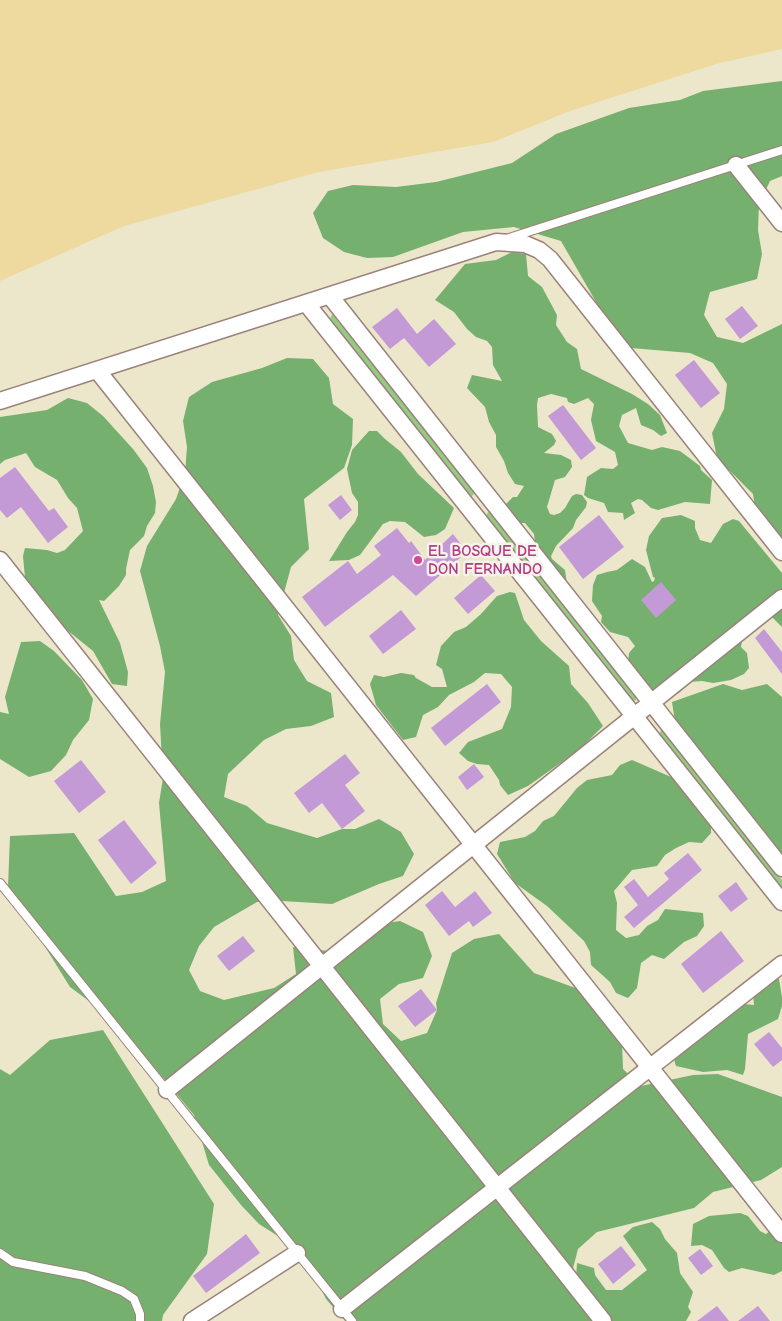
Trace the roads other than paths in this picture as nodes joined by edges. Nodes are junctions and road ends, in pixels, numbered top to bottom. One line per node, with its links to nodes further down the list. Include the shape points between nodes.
1 (782, 150): 2 (lane)
2 (736, 165): 3 (street); 4 (lane)
3 (782, 224)
4 (496, 242): 5 (street); 10 (street, via 525,244 550,259)
5 (330, 296): 6 (street); 9 (street)
6 (306, 303): 7 (street); 9 (street)
7 (97, 370): 8 (street); 15 (street)
8 (0, 401)
9 (480, 504): 13 (street); 14 (street)
10 (782, 552)
11 (0, 560): 20 (street)
12 (782, 598): 13 (street)
13 (651, 703): 14 (street); 16 (street)
14 (635, 716): 15 (street); 18 (street)
15 (473, 845): 20 (street); 21 (street)
16 (782, 868)
17 (0, 883): 22 (lane)
18 (782, 902)
19 (782, 964): 21 (street)
20 (322, 966): 22 (street); 23 (street)
21 (650, 1068): 23 (street); 24 (street)
22 (166, 1090): 26 (lane)
23 (497, 1188): 27 (street); 30 (street)
24 (782, 1234)
25 (0, 1253): 28 (lane, via 13,1262 85,1276 122,1291 134,1299)
26 (297, 1253): 27 (lane); 29 (street)
27 (347, 1315)
28 (140, 1321)
29 (192, 1321)
30 (603, 1321)

